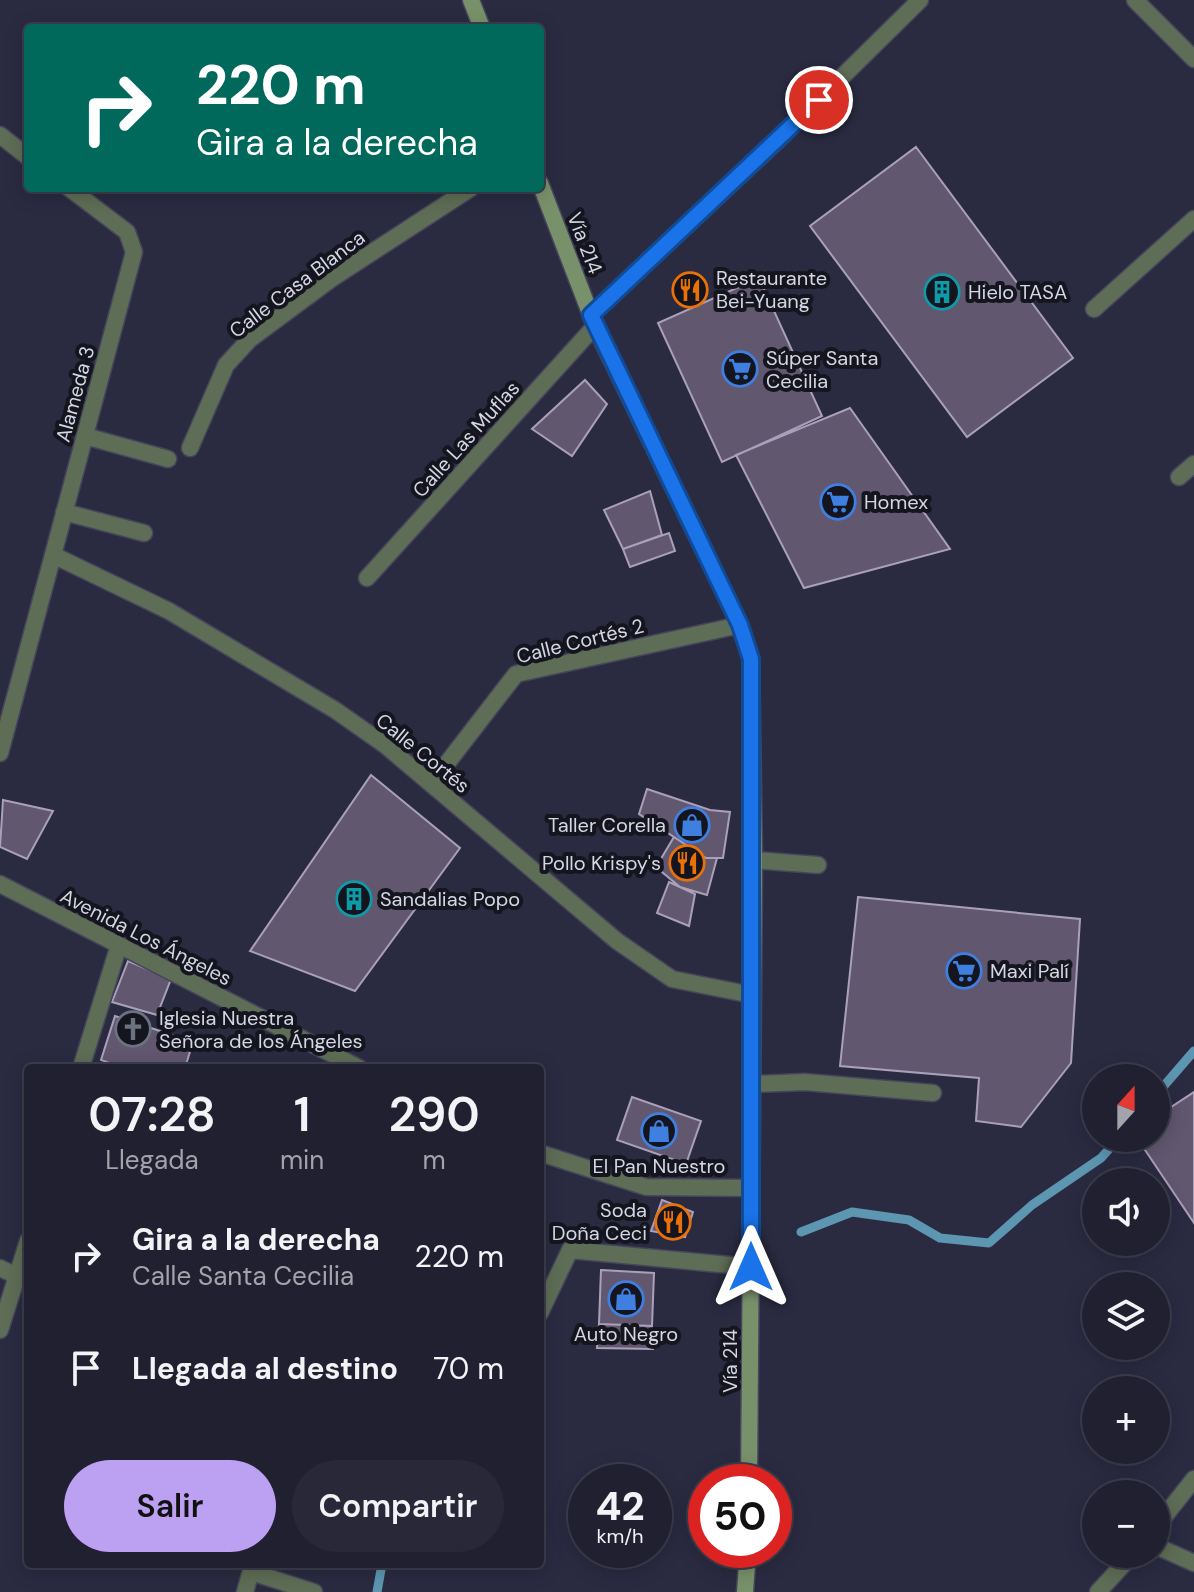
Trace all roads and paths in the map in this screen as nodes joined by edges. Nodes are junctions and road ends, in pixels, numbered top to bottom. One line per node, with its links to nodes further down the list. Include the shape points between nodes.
1 (471, 0): 4 (main road)
2 (920, 0): 13 (street, Calle Las Muflas)
3 (1135, 0): 5 (street)
4 (480, 24)
5 (1194, 59)
6 (0, 135): 7 (street)
7 (24, 154)
8 (74, 192): 14 (street, Alameda 3, via 127,232 134,252)
9 (465, 192): 15 (street, Calle Casa Blanca, via 250,339 226,365)
10 (543, 192): 13 (main road, Vía 214)
11 (1194, 219): 12 (street)
12 (1094, 309)
13 (593, 321): 22 (street, Calle Las Muflas); 23 (main road, Vía 214)
14 (85, 436): 16 (street); 19 (street, Alameda 3)
15 (190, 448)
16 (168, 459)
17 (1194, 464): 18 (street)
18 (1179, 477)
19 (64, 512): 20 (street); 21 (street, Alameda 3)
20 (144, 533)
21 (53, 555): 24 (street, Alameda 3); 25 (street, Calle Cortés, via 169,611 335,710)
22 (367, 578)
23 (740, 625): 25 (street, Calle Cortés 2, via 516,674); 26 (main road, Vía 214, via 751,659)
24 (0, 753)
25 (431, 784): 30 (street, Calle Cortés, via 617,941 672,979)
26 (754, 860): 27 (street); 30 (main road, Vía 214)
27 (818, 865)
28 (0, 884): 29 (street, Avenida Los Ángeles)
29 (119, 945): 31 (street, Avenida Los Ángeles); 32 (street)
30 (752, 995): 33 (main road, Vía 214)
31 (330, 1062)
32 (82, 1064)
33 (753, 1084): 34 (street, via 805,1082); 36 (main road, Vía 214)
34 (933, 1093)
35 (544, 1154): 36 (street, via 646,1187)
36 (750, 1188): 38 (main road, Vía 214)
37 (24, 1254): 40 (street)
38 (751, 1267): 41 (street, via 570,1250); 43 (main road, Vía 214)
39 (0, 1268): 40 (street)
40 (17, 1276): 42 (street)
41 (544, 1305)
42 (0, 1330)
43 (749, 1464)
44 (1194, 1479): 45 (street)
45 (1170, 1509)
46 (1170, 1552): 47 (street)
47 (1194, 1563)
48 (252, 1568): 51 (street); 52 (street)
49 (747, 1568): 53 (main road)
50 (1120, 1568): 54 (street)
51 (245, 1592)
52 (314, 1592)
53 (745, 1592)
54 (1098, 1592)

